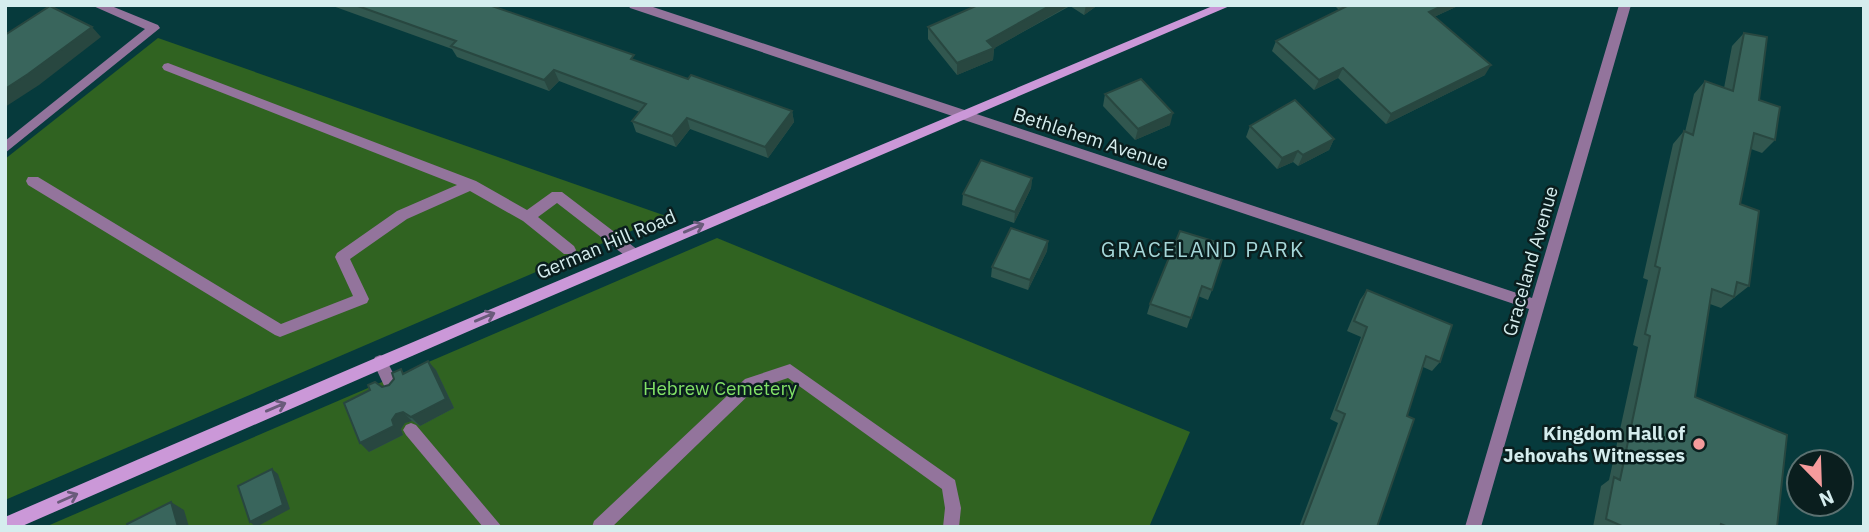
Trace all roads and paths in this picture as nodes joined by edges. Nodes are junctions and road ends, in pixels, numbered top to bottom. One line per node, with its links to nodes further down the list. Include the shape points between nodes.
1 (97, 5): 7 (street, via 154,28)
2 (634, 5): 6 (street, Bethlehem Avenue)
3 (1226, 5): 6 (street, German Hill Road)
4 (1625, 5): 13 (street, Graceland Avenue)
5 (168, 67): 9 (street)
6 (964, 117): 12 (street, German Hill Road, one-way to 6); 13 (street, Bethlehem Avenue)
7 (5, 148)
8 (33, 181): 9 (street, via 280,331 362,299 342,257 402,215)
9 (471, 185): 10 (street)
10 (528, 217): 11 (street); 12 (street, via 557,196)
11 (569, 250)
12 (633, 254): 14 (street, German Hill Road, one-way to 12)
13 (1537, 306): 21 (street, Graceland Avenue)
14 (380, 362): 15 (street); 17 (street, German Hill Road, one-way to 14)
15 (392, 387)
16 (411, 430): 18 (street)
17 (5, 525)
18 (494, 527)
19 (600, 527): 20 (street, via 750,384 790,371 949,485)
20 (951, 527)
21 (1473, 527)

